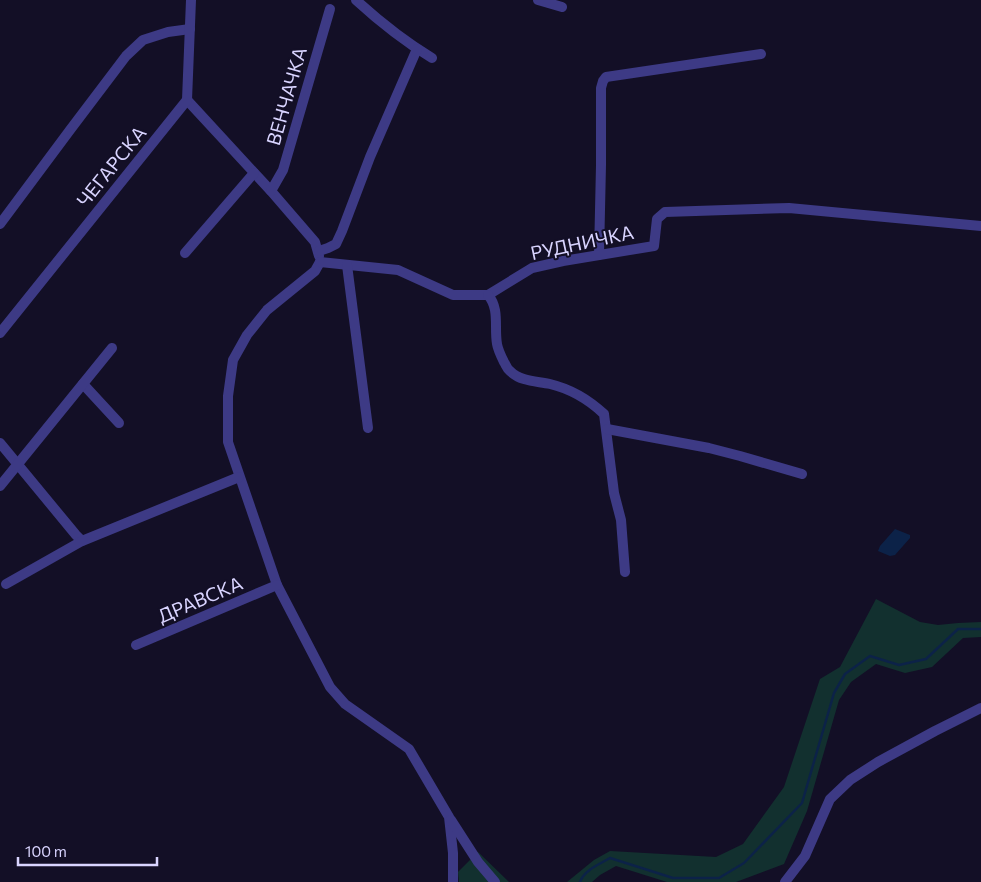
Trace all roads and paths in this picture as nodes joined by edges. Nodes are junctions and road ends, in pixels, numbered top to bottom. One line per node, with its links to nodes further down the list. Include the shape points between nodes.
1 (191, 0): 6 (street)
2 (356, 0): 7 (street)
3 (538, 0): 4 (street)
4 (562, 7)
5 (330, 9): 12 (street, ВЕНЧАЧКА, via 282,170)
6 (190, 29): 10 (street); 13 (street, via 143,40 126,56)
7 (417, 49): 9 (street); 15 (street, via 336,244)
8 (762, 54): 17 (street, via 606,77 602,81)
9 (432, 58)
10 (188, 100): 11 (street); 21 (street, ЧЕГАРСКА)
11 (254, 173): 12 (street); 16 (street)
12 (271, 191): 15 (street, via 316,242)
13 (0, 224)
14 (981, 226): 17 (street, РУДНИЧКА, via 789,208 665,212 657,218 654,246)
15 (319, 251): 18 (street)
16 (185, 253)
17 (599, 255): 20 (street, РУДНИЧКА, via 532,268)
18 (320, 262): 19 (street); 30 (street, via 315,271 268,310 247,336 234,360 228,396 228,442)
19 (347, 265): 20 (street, via 398,270 453,295); 25 (street)
20 (488, 295): 26 (street, via 495,309 500,354 509,370 530,382 550,384 584,397 604,414)
21 (0, 333)
22 (112, 348): 23 (street)
23 (83, 384): 24 (street); 28 (street)
24 (119, 423)
25 (368, 428)
26 (607, 429): 29 (street, via 709,448); 33 (street, via 614,493 621,520)
27 (0, 442): 28 (street)
28 (18, 464): 31 (street); 32 (street)
29 (802, 474)
30 (239, 477): 32 (street); 35 (street)
31 (0, 486)
32 (82, 540): 34 (street)
33 (625, 572)
34 (6, 584)
35 (277, 585): 36 (street, ДРАВСКА); 38 (street, via 330,687 345,704 409,749)
36 (136, 645)
37 (981, 708): 41 (street, via 850,780 830,799 806,856)
38 (449, 817): 39 (street, via 454,853); 40 (street)
39 (453, 882)
40 (495, 882)
41 (785, 882)

